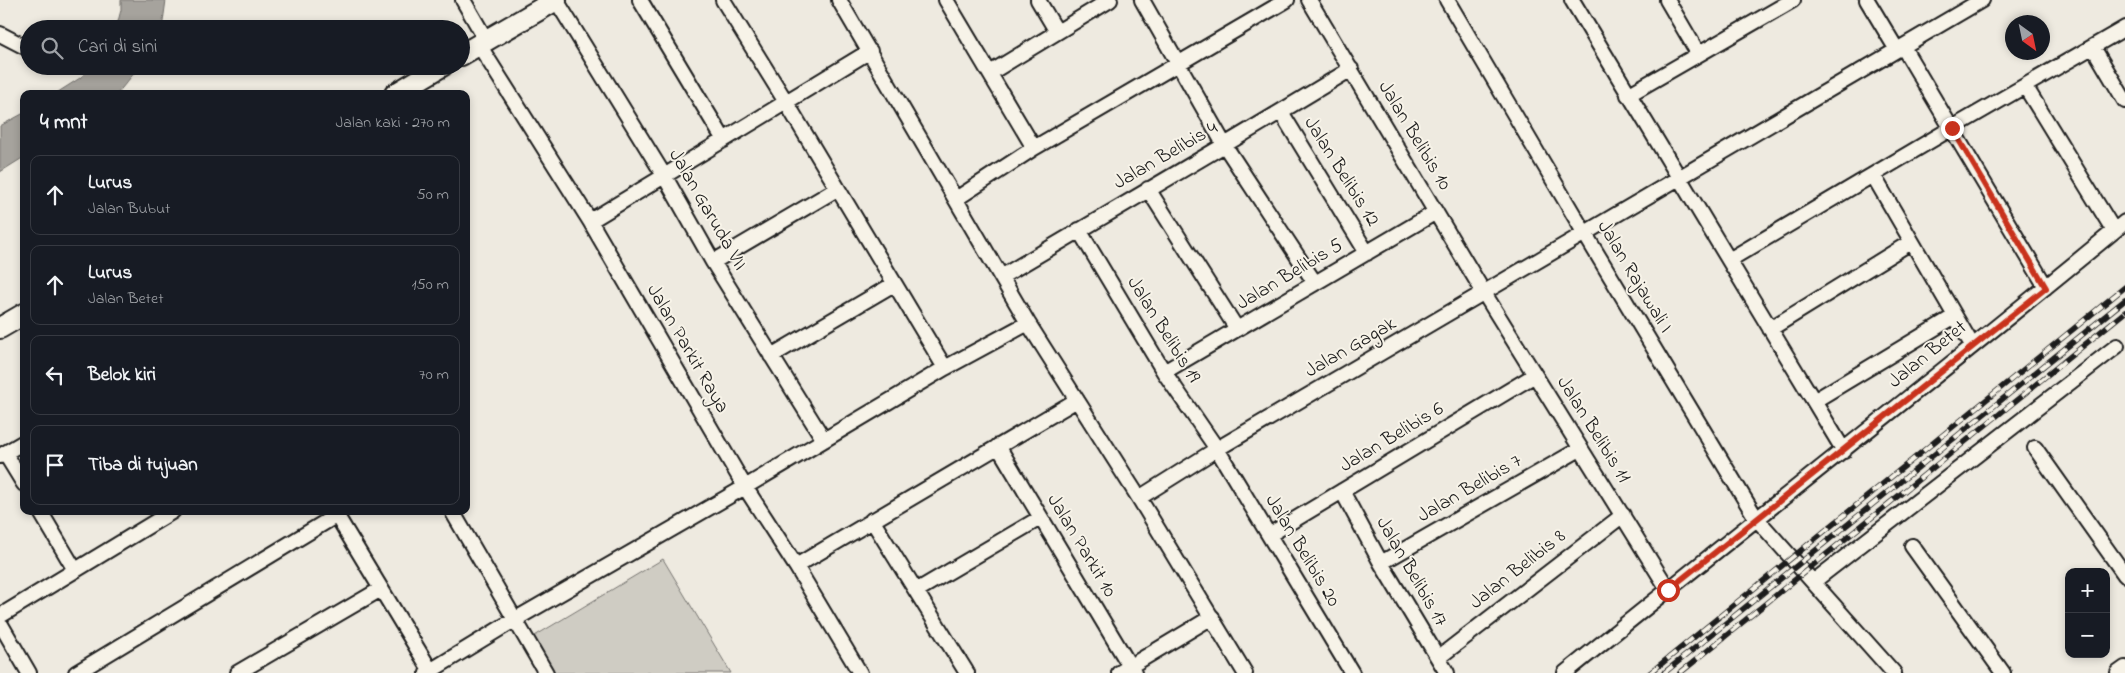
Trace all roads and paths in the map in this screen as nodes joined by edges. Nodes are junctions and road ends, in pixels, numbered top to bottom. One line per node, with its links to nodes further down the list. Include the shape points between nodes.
1 (463, 0): 22 (street, Jalan Parkit Raya)
2 (556, 0): 22 (street); 44 (street, Jalan Garuda VII)
3 (640, 0): 40 (street)
4 (723, 0): 37 (street)
5 (839, 0): 27 (street)
6 (946, 0): 31 (street)
7 (1038, 0): 20 (street)
8 (1110, 0): 20 (street)
9 (1142, 0): 29 (street)
10 (1287, 0): 29 (street)
11 (1309, 0): 30 (street, Jalan Belibis 10)
12 (1448, 0): 53 (street, Jalan Rajawali I)
13 (1572, 0): 35 (street)
14 (1667, 0): 28 (street)
15 (1793, 0): 18 (street)
16 (1867, 0): 25 (street)
17 (1982, 0): 25 (street, Jalan Gagak)
18 (1775, 4): 28 (street)
19 (2125, 28): 24 (street)
20 (1057, 32): 31 (street)
21 (0, 34): 23 (street)
22 (482, 43): 26 (street); 50 (street, Jalan Parkit Raya)
23 (20, 44)
24 (2093, 47): 33 (street); 36 (street)
25 (1900, 49): 39 (street); 45 (street, Jalan Gagak)
26 (470, 50)
27 (870, 50): 37 (street); 48 (street)
28 (1698, 53): 35 (street)
29 (1178, 63): 41 (street); 42 (street)
30 (1351, 69): 38 (street, Jalan Belibis 4); 49 (street, Jalan Belibis 10)
31 (990, 73): 42 (street)
32 (427, 75): 34 (street)
33 (2025, 86): 39 (street); 51 (street)
34 (402, 90)
35 (1628, 95): 45 (street)
36 (2125, 101)
37 (786, 102): 40 (street); 46 (street)
38 (1281, 112): 41 (street, Jalan Belibis 4); 55 (street, Jalan Belibis 12)
39 (1952, 128): 43 (street); 61 (street)
40 (724, 140): 44 (street)
41 (1225, 146): 47 (street, Jalan Belibis 4); 59 (street)
42 (1034, 148): 48 (street)
43 (1873, 176): 54 (street); 56 (street)
44 (665, 177): 50 (street); 57 (street, Jalan Garuda VII)
45 (1679, 177): 53 (street, Jalan Gagak); 56 (street)
46 (837, 189): 57 (street); 60 (street)
47 (1148, 189): 52 (street, Jalan Belibis 4); 67 (street)
48 (956, 199): 58 (street)
49 (1436, 212): 55 (street, Jalan Belibis 5); 62 (street, Jalan Belibis 10)
50 (590, 222): 86 (street, Jalan Parkit Raya)
51 (2120, 226): 61 (street, Jalan Betet)
52 (1079, 230): 58 (street, Jalan Belibis 4); 73 (street, Jalan Belibis 19)
53 (1585, 234): 62 (street, Jalan Gagak); 96 (street, Jalan Rajawali I)
54 (1911, 242): 64 (street); 68 (street)
55 (1367, 253): 59 (street, Jalan Belibis 5)
56 (1729, 260): 68 (street)
57 (713, 262): 71 (street, Jalan Garuda VII)
58 (1001, 277): 65 (street)
59 (1315, 283): 67 (street, Jalan Belibis 5)
60 (894, 284): 71 (street); 72 (street)
61 (2046, 288): 69 (street, Jalan Betet)
62 (1484, 293): 74 (street, Jalan Belibis 11); 81 (street, Jalan Gagak)
63 (20, 316): 66 (street)
64 (1954, 316): 69 (street); 76 (street)
65 (1028, 323): 72 (street); 75 (street)
66 (0, 328)
67 (1237, 329): 73 (street, Jalan Belibis 5)
68 (1770, 329): 76 (street)
69 (1972, 345): 83 (street, Jalan Betet)
70 (2117, 346): 104 (street)
71 (771, 356): 77 (street, Jalan Garuda VII)
72 (945, 368): 77 (street)
73 (1164, 372): 81 (street, Jalan Belibis 19)
74 (1536, 374): 82 (street, Jalan Belibis 11); 87 (street, Jalan Belibis 6)
75 (1077, 400): 79 (street); 88 (street)
76 (1814, 401): 83 (street)
77 (824, 440): 86 (street)
78 (20, 444): 84 (street)
79 (998, 446): 95 (street, Jalan Parkit 10); 97 (street)
80 (2035, 448): 103 (street)
81 (1217, 449): 88 (street, Jalan Gagak); 98 (street, Jalan Belibis 20)
82 (1580, 449): 94 (street, Jalan Belibis 11); 100 (street, Jalan Belibis 7)
83 (1844, 451): 96 (street, Jalan Betet)
84 (3, 454): 85 (street)
85 (20, 478)
86 (745, 487): 101 (street, Jalan Parkit Raya); 110 (street)
87 (1342, 491): 98 (street, Jalan Belibis 6); 100 (street, Jalan Belibis 17)
88 (1139, 498): 109 (street)
89 (42, 515): 102 (street)
90 (166, 515): 102 (street)
91 (332, 515): 117 (street)
92 (336, 515): 105 (street)
93 (454, 515): 110 (street)
94 (1622, 515): 106 (street, Jalan Belibis 11); 112 (street, Jalan Belibis 8)
95 (1040, 518): 107 (street); 114 (street, Jalan Parkit 10)
96 (1756, 518): 104 (street, Jalan Rajawali I); 106 (street, Jalan Betet)
97 (872, 520): 101 (street); 107 (street)
98 (1269, 535): 123 (street, Jalan Belibis 20)
99 (1912, 546): 127 (street)
100 (1381, 563): 112 (street, Jalan Belibis 17)
101 (796, 566): 120 (street, Jalan Parkit Raya)
102 (75, 570): 108 (street)
103 (2125, 576)
104 (1813, 582): 126 (street, Jalan Rajawali I)
105 (381, 589): 115 (street); 118 (street)
106 (1668, 590): 125 (street, Jalan Betet)
107 (916, 591): 121 (street)
108 (0, 616)
109 (1212, 618): 114 (street); 122 (street)
110 (514, 620): 115 (street); 119 (street)
111 (0, 623): 116 (street)
112 (1438, 658): 124 (street, Jalan Belibis 17)
113 (2125, 668): 128 (street)
114 (1128, 671)
115 (430, 672)
116 (29, 673)
117 (76, 673)
118 (237, 673)
119 (546, 673)
120 (860, 673)
121 (968, 673)
122 (1244, 673)
123 (1352, 673)
124 (1447, 673)
125 (1565, 673)
126 (1894, 673)
127 (2003, 673)
128 (2118, 673)

